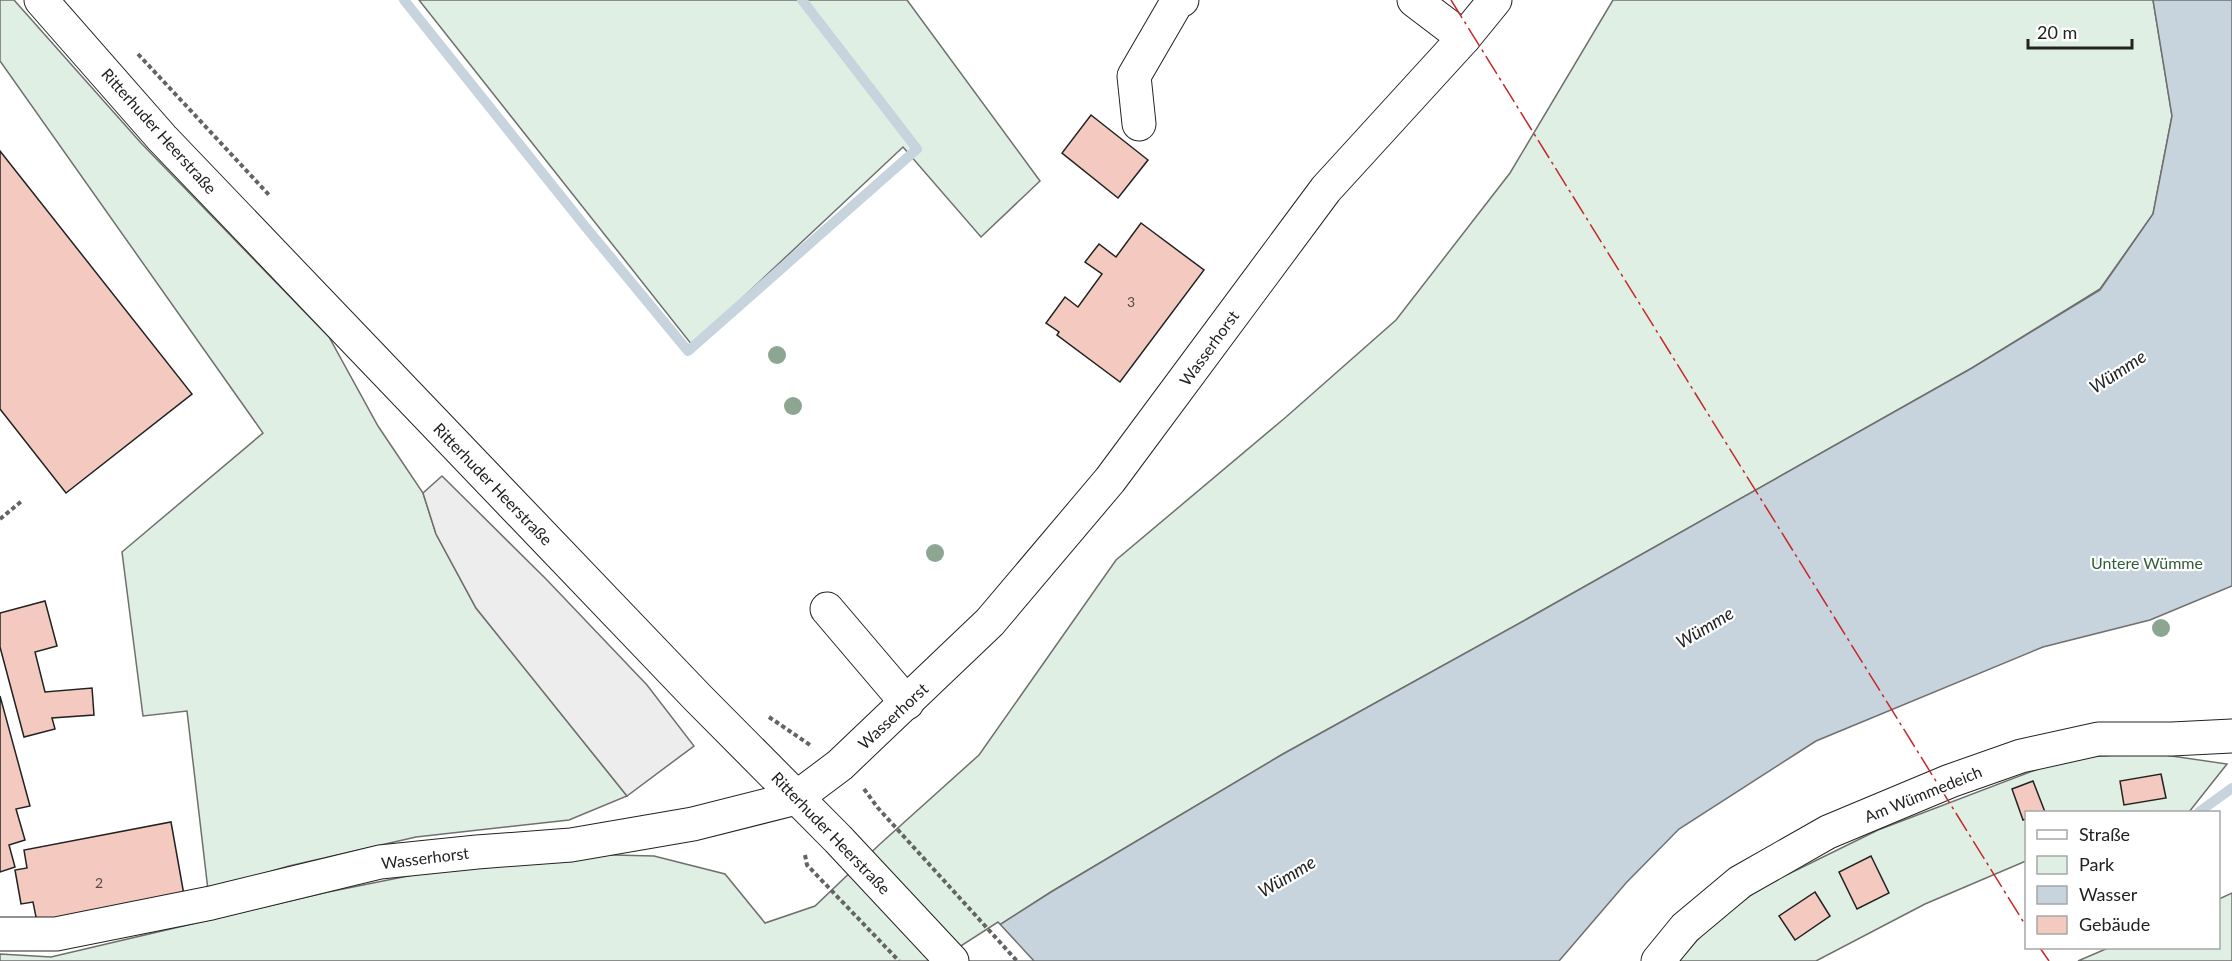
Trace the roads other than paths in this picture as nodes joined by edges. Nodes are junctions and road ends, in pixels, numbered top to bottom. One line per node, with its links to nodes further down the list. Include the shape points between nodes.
1 (41, 0): 10 (street, Ritterhuder Heerstraße, via 162,138)
2 (1182, 0): 6 (street, via 1177,2 1134,76)
3 (1414, 0): 5 (street)
4 (1495, 0): 5 (street, Wasserhorst)
5 (1464, 38): 8 (street, Wasserhorst, via 1326,189 1110,480 990,622)
6 (1140, 124)
7 (827, 609): 8 (street)
8 (907, 703): 10 (street, Wasserhorst, via 840,765)
9 (2232, 736): 13 (street, Am Wümmedeich, via 2098,739 2021,756 1950,781 1828,832 1740,882 1685,928)
10 (796, 798): 11 (street, Wasserhorst, via 693,824 571,845 380,862 211,903 56,934); 12 (street, Ritterhuder Heerstraße)
11 (0, 934)
12 (952, 961)
13 (1658, 961)

